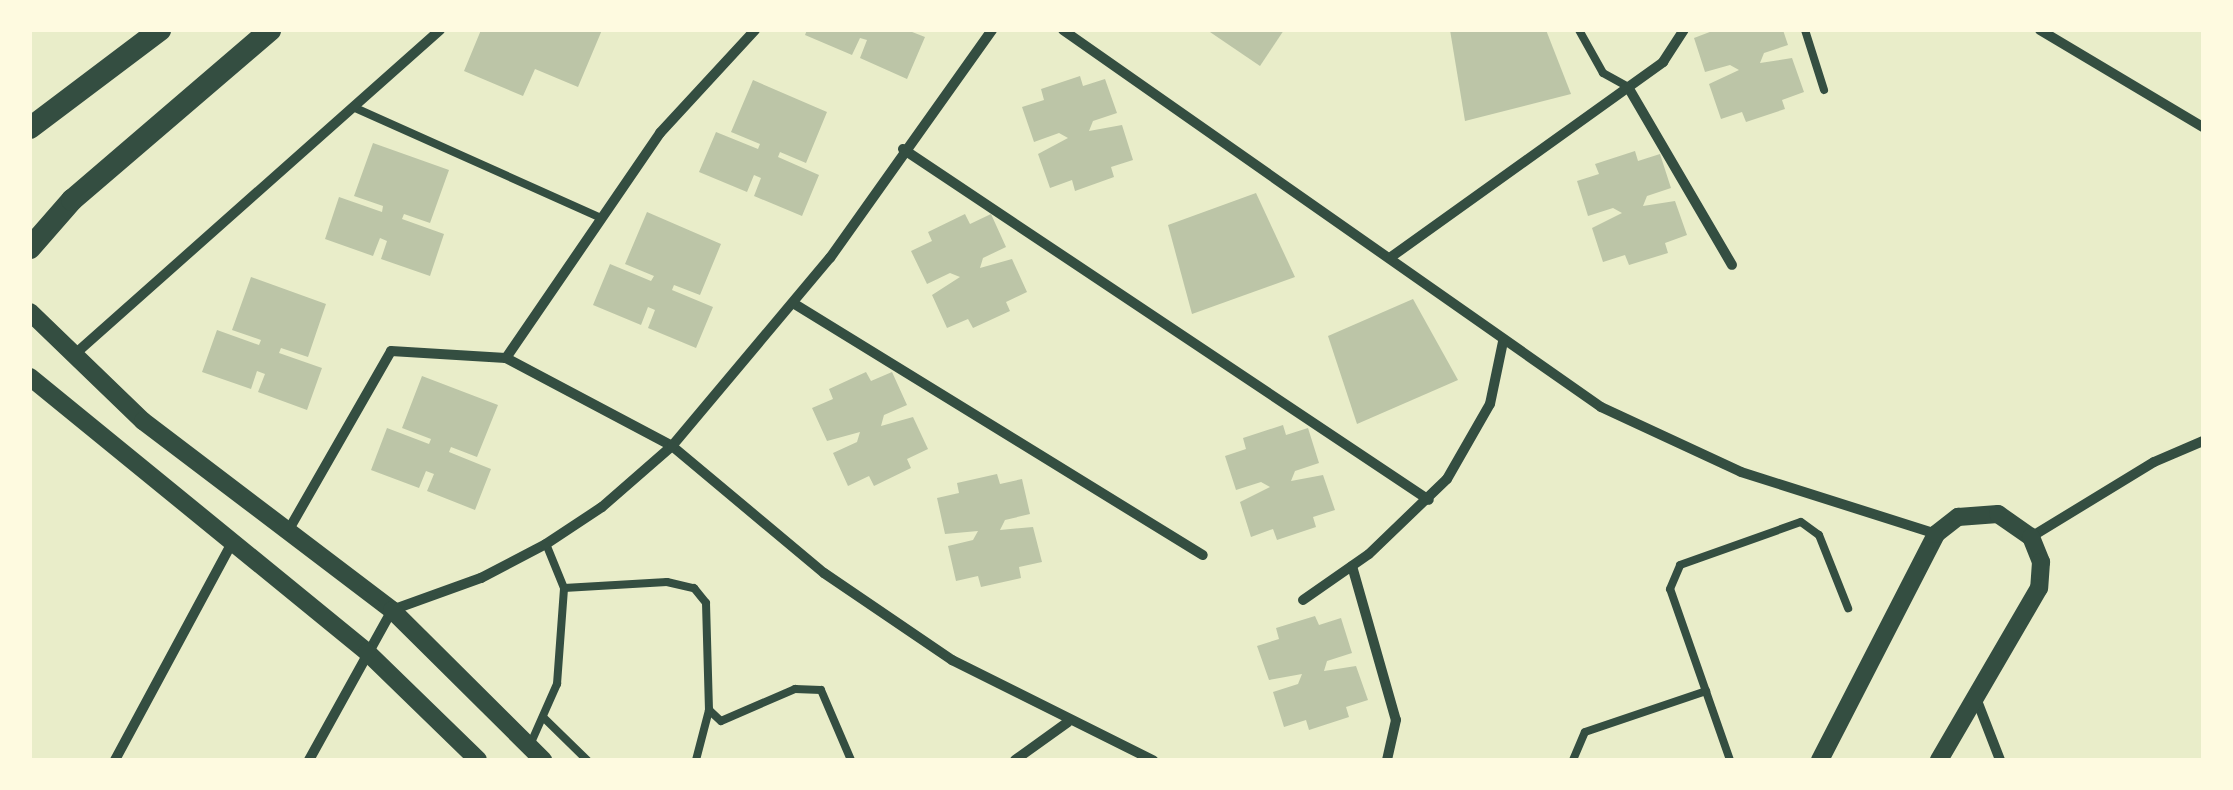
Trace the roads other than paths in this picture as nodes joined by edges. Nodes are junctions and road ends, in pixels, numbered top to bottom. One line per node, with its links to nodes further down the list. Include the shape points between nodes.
1 (160, 30): 14 (main road)
2 (270, 30): 18 (main road, via 72,200)
3 (440, 30): 13 (street)
4 (755, 30): 17 (street, via 660,133)
5 (992, 30): 16 (street)
6 (1063, 30): 19 (street)
7 (1579, 30): 11 (lane, via 1602,73)
8 (1684, 30): 11 (street, via 1663,62)
9 (1805, 30): 12 (lane)
10 (2040, 30): 15 (street)
11 (1628, 88): 19 (street); 20 (street)
12 (1824, 90)
13 (353, 107): 17 (lane); 24 (street)
14 (30, 128)
15 (2203, 128)
16 (903, 150): 21 (street); 29 (street)
17 (599, 217): 25 (street)
18 (30, 248)
19 (1391, 257): 23 (street)
20 (1732, 265)
21 (792, 302): 28 (street); 35 (street)
22 (30, 312): 24 (street)
23 (1503, 342): 29 (street, via 1477,434); 31 (street, via 1601,407 1670,441 1805,496)
24 (75, 354): 30 (street, via 143,421)
25 (506, 358): 28 (street); 30 (street, via 391,351)
26 (30, 377): 33 (street)
27 (2203, 440): 32 (street)
28 (672, 446): 34 (street, via 602,508); 46 (street, via 887,618)
29 (1428, 500): 36 (street)
30 (288, 531): 40 (street)
31 (1936, 534): 32 (street, via 1958,517 1985,511 2011,519); 59 (street)
32 (2031, 537): 43 (street, via 2041,562 2039,588)
33 (234, 540): 41 (street); 48 (street)
34 (546, 544): 37 (lane); 40 (street, via 481,578)
35 (1203, 555)
36 (1352, 566): 38 (street); 56 (street, via 1396,720)
37 (564, 588): 44 (lane, via 667,582 694,588 706,603); 45 (lane, via 557,684)
38 (1303, 600)
39 (1848, 608): 42 (lane, via 1819,535 1802,522 1680,565 1670,588)
40 (392, 610): 41 (street); 47 (street)
41 (367, 652): 49 (street); 50 (street)
42 (1706, 690): 57 (lane, via 1585,732); 58 (lane)
43 (1975, 697): 60 (street); 61 (street)
44 (709, 710): 52 (lane); 53 (lane, via 721,720 795,690 820,690)
45 (542, 717): 47 (lane); 51 (lane)
46 (1068, 722): 54 (street); 55 (street)
47 (537, 753)
48 (115, 760)
49 (309, 760)
50 (478, 760)
51 (587, 760)
52 (696, 760)
53 (850, 760)
54 (1015, 760)
55 (1153, 760)
56 (1387, 760)
57 (1573, 760)
58 (1730, 760)
59 (1820, 760)
60 (1939, 760)
61 (2000, 760)

